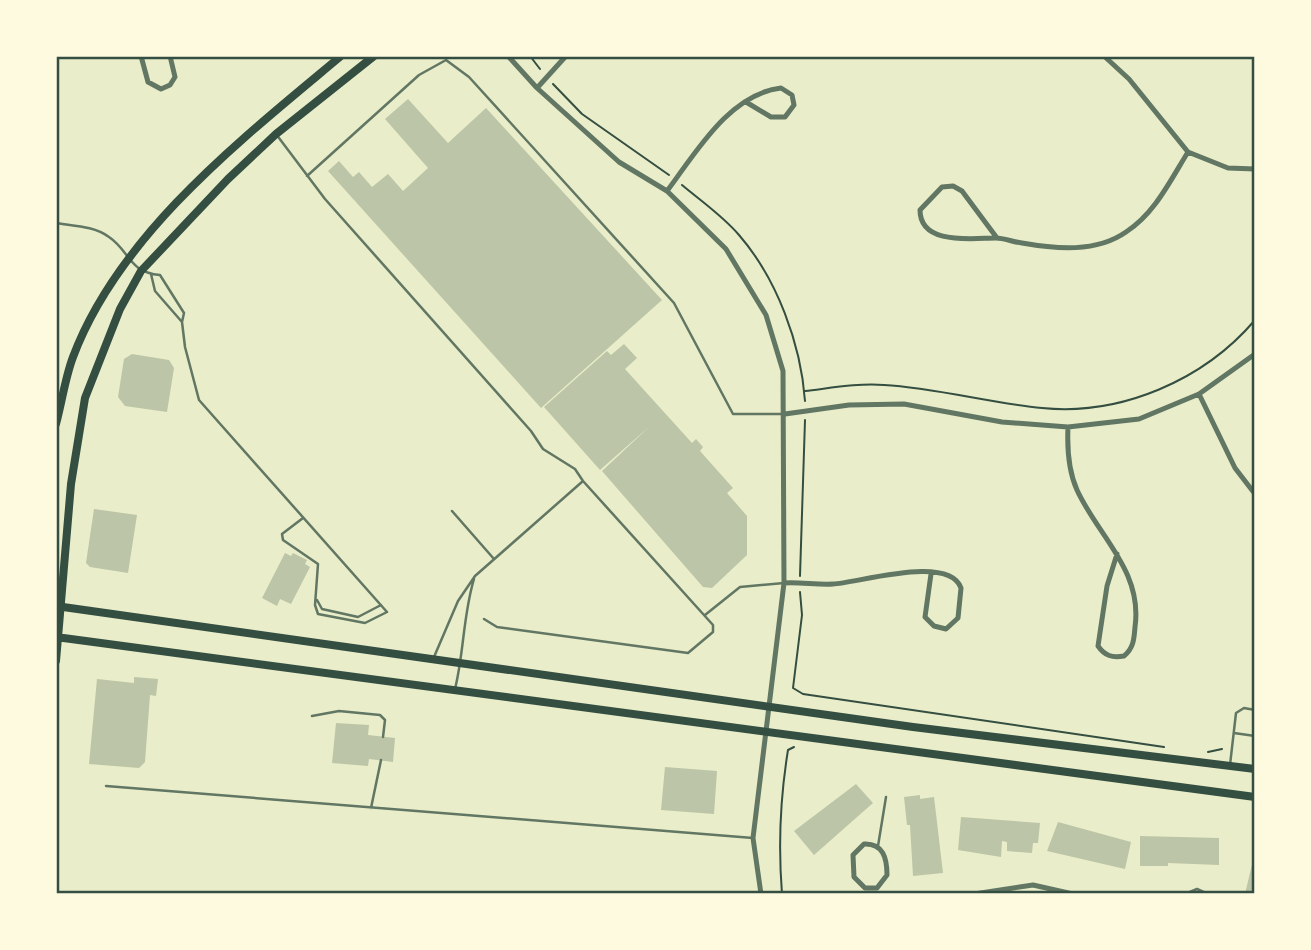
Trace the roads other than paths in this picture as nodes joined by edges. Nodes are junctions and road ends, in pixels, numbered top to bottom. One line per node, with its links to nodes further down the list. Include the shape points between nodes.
1 (141, 56): 2 (street, via 148,82 161,89 175,77)
2 (170, 56)
3 (341, 56): 17 (main road, via 232,147)
4 (374, 56): 10 (main road)
5 (508, 56): 8 (street)
6 (566, 56): 8 (street)
7 (1104, 56): 11 (street, via 1129,79)
8 (537, 88): 14 (street, via 619,162)
9 (746, 102): 9 (street, via 776,118 785,117 794,105 792,95 781,88); 14 (street, via 710,134)
10 (276, 134): 13 (lane); 18 (main road)
11 (1188, 152): 12 (street, via 1228,167); 16 (street, via 1152,210 1097,246 1073,248)
12 (1255, 169)
13 (307, 176): 23 (lane, via 419,75 446,61 469,77 674,303 733,414); 26 (lane, via 543,449 575,469)
14 (667, 191): 23 (street, via 726,249 766,316 783,371)
15 (56, 223): 17 (lane, via 91,228 111,238)
16 (997, 238): 16 (street, via 962,191 953,187 942,187 920,209 926,226 942,236)
17 (127, 259): 18 (lane); 24 (main road, via 73,357)
18 (141, 271): 19 (lane); 37 (main road, via 120,309 85,398)
19 (151, 274): 20 (lane, via 155,291); 20 (lane, via 160,275 176,295 184,313)
20 (182, 322): 29 (lane, via 199,400)
21 (1255, 354): 22 (street)
22 (1199, 394): 25 (street, via 1139,419); 27 (street, via 1235,468)
23 (785, 414): 25 (street, via 849,405 904,404 1002,422); 34 (street)
24 (56, 424)
25 (1068, 427): 30 (street, via 1070,473)
26 (583, 481): 31 (lane); 38 (lane)
27 (1255, 494)
28 (453, 511): 31 (lane)
29 (303, 518): 35 (lane, via 282,534 283,540 318,564); 36 (lane)
30 (1117, 554): 30 (street, via 1098,646 1116,657 1130,651 1137,616 1129,578)
31 (494, 559): 33 (lane)
32 (930, 574): 32 (street, via 926,617 934,626 946,629 957,618 960,584 951,577); 34 (street, via 900,572 833,584)
33 (475, 576): 41 (lane, via 457,601); 43 (lane, via 467,602)
34 (784, 583): 38 (lane, via 740,587); 45 (street)
35 (316, 596): 36 (lane, via 322,609 358,617); 36 (lane, via 318,614 325,618 365,623 387,612)
36 (381, 605)
37 (59, 607): 40 (main road); 41 (main road)
38 (705, 615): 39 (lane, via 713,632 688,653 497,627)
39 (484, 619)
40 (57, 637): 42 (main road); 44 (main road)
41 (433, 659): 43 (main road)
42 (56, 661)
43 (461, 663): 44 (lane); 45 (main road)
44 (455, 690): 48 (main road)
45 (769, 705): 48 (street); 53 (main road)
46 (1255, 710): 49 (lane, via 1244,708 1236,713)
47 (312, 716): 51 (lane, via 339,711 380,715 385,720)
48 (766, 730): 57 (main road); 59 (street)
49 (1234, 733): 50 (lane); 53 (lane)
50 (1255, 736)
51 (383, 737)
52 (381, 760): 58 (lane)
53 (1230, 765): 54 (main road)
54 (1255, 769)
55 (106, 786): 58 (lane)
56 (887, 797): 60 (lane)
57 (1255, 797)
58 (371, 808): 59 (lane)
59 (753, 838): 62 (street)
60 (878, 846): 61 (street, via 884,852 887,875); 61 (street, via 859,846 852,860 857,882)
61 (875, 891)
62 (761, 894)
63 (974, 894): 64 (street, via 1033,885)
64 (1073, 894)
65 (1185, 894): 66 (lane, via 1197,889)
66 (1208, 894)

